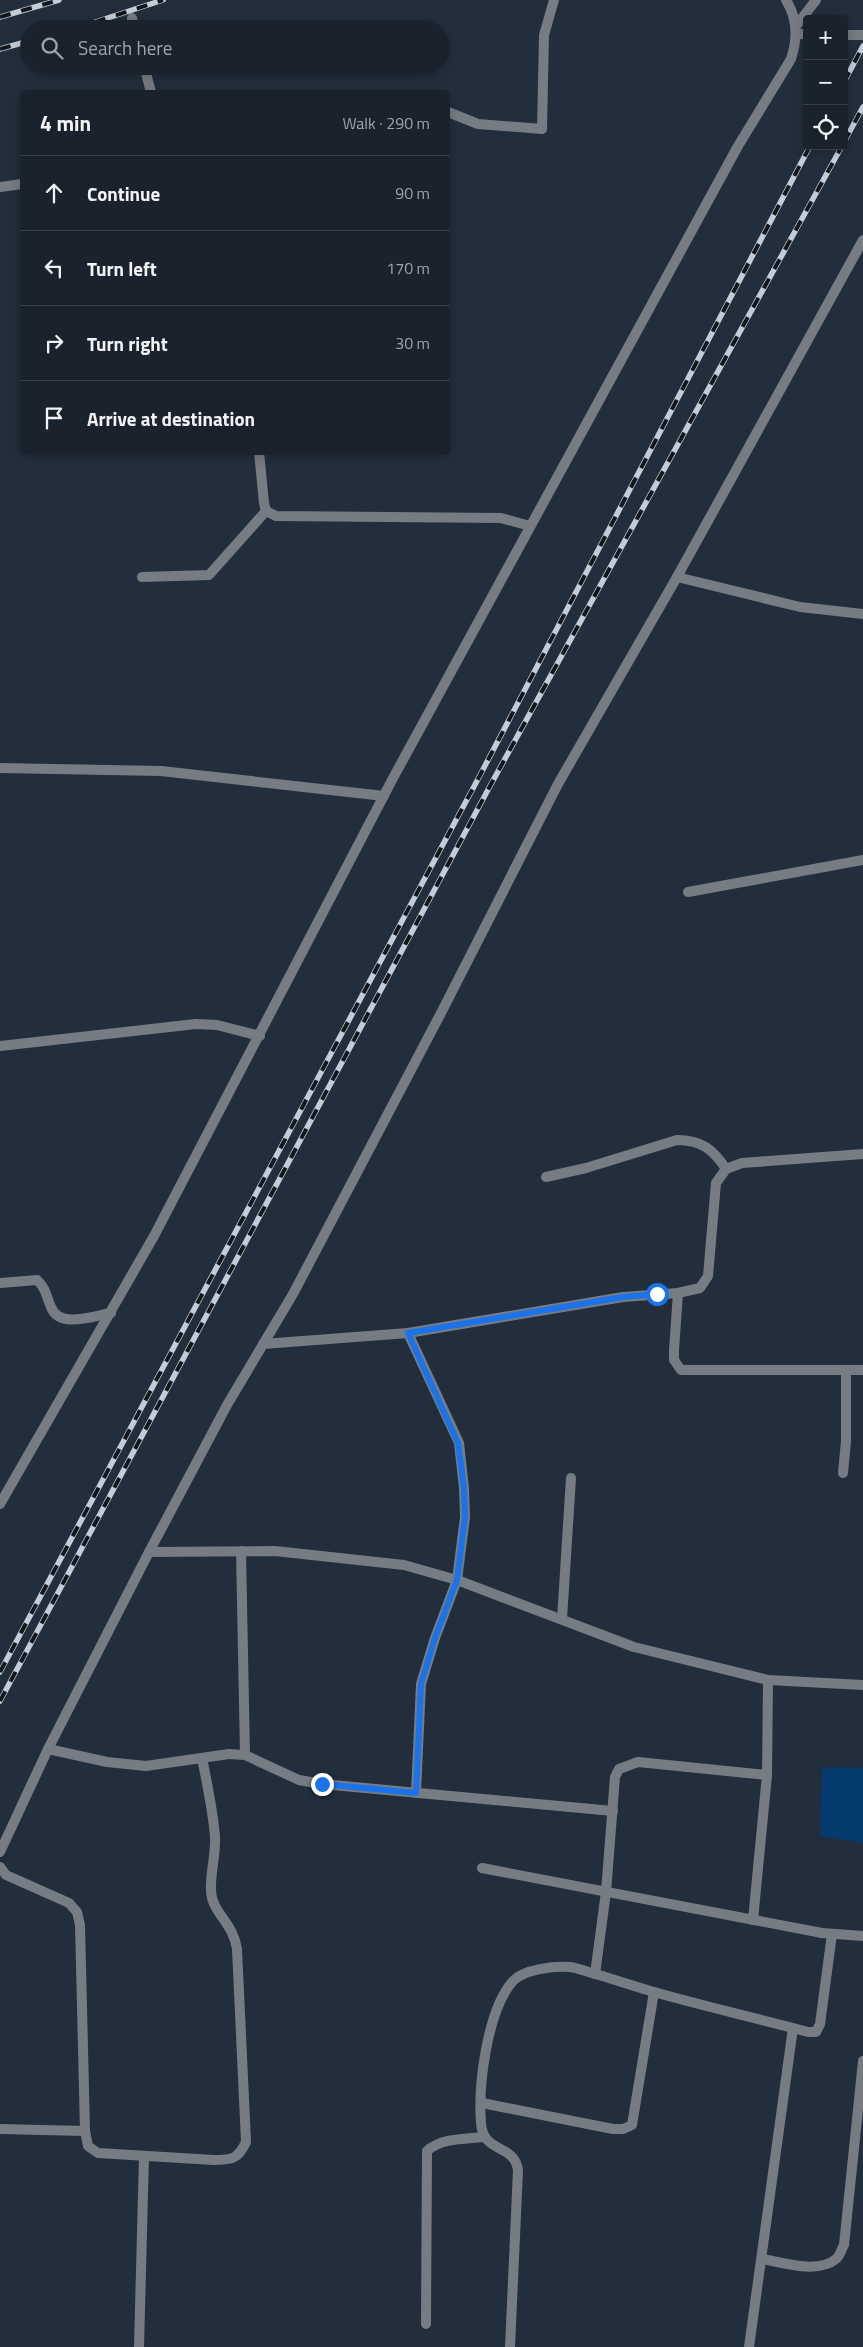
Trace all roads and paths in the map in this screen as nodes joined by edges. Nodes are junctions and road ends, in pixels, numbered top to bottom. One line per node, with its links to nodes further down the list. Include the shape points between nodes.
1 (554, 0): 9 (street, via 544,35 542,129 478,124)
2 (786, 0): 4 (street)
3 (816, 0): 4 (street)
4 (800, 31): 15 (street, via 791,59 738,146)
5 (848, 35): 6 (street)
6 (863, 35)
7 (146, 75): 8 (street)
8 (150, 90)
9 (450, 113)
10 (20, 184): 11 (street)
11 (0, 187)
12 (863, 240): 17 (street)
13 (260, 455): 14 (street)
14 (266, 511): 15 (street, via 276,516 501,518); 16 (street, via 209,575)
15 (530, 526): 20 (street)
16 (142, 577)
17 (677, 577): 18 (street, via 800,607); 32 (street, via 558,784 293,1294)
18 (863, 614)
19 (0, 768): 20 (street, via 161,771)
20 (384, 796): 23 (street)
21 (863, 860): 22 (street)
22 (688, 892)
23 (260, 1036): 24 (street, via 217,1025 196,1024); 30 (street)
24 (0, 1046)
25 (863, 1154): 26 (street, via 742,1163)
26 (726, 1169): 27 (street, via 704,1144 677,1140); 29 (street, via 716,1183 708,1276 700,1288)
27 (546, 1177)
28 (0, 1283): 30 (street, via 37,1280 44,1286 51,1308 58,1317 67,1320)
29 (678, 1293): 31 (street, via 623,1297); 33 (street, via 674,1360 681,1370)
30 (111, 1313): 37 (street)
31 (408, 1333): 32 (street); 40 (street, via 458,1443 465,1517)
32 (263, 1344): 39 (street)
33 (846, 1370): 34 (street); 35 (street)
34 (863, 1370)
35 (843, 1473)
36 (571, 1478): 41 (street)
37 (0, 1504)
38 (240, 1551): 39 (street); 40 (street, via 275,1551 404,1565); 45 (street)
39 (149, 1552): 44 (street)
40 (457, 1580): 41 (street); 48 (street, via 421,1684)
41 (562, 1620): 42 (street, via 634,1647)
42 (768, 1680): 43 (street); 47 (street)
43 (863, 1685)
44 (48, 1749): 46 (street, via 146,1766); 50 (street)
45 (244, 1755): 46 (street); 48 (street, via 299,1780)
46 (202, 1758): 66 (street, via 215,1839 211,1892 215,1908 235,1936 237,1949 246,2142 241,2154 228,2160)
47 (767, 1775): 49 (street, via 638,1762 627,1764 619,1768 616,1777); 54 (street)
48 (416, 1793): 49 (street)
49 (613, 1811): 53 (street)
50 (0, 1852)
51 (0, 1867): 64 (street, via 6,1875 69,1903 77,1912 80,1925)
52 (482, 1868): 53 (street)
53 (606, 1892): 54 (street); 57 (street)
54 (753, 1920): 55 (street)
55 (832, 1934): 56 (street); 59 (street, via 820,2024 816,2032)
56 (863, 1936)
57 (595, 1974): 58 (street); 61 (street, via 571,1967 537,1969 514,1980 499,2002 491,2028 484,2062)
58 (654, 1992): 59 (street); 61 (street, via 632,2125 613,2129)
59 (793, 2028): 67 (street)
60 (863, 2061): 62 (street)
61 (482, 2103): 65 (street)
62 (860, 2116): 67 (street, via 844,2245 838,2258 814,2267)
63 (0, 2129): 64 (street)
64 (85, 2130): 66 (street, via 88,2146 98,2153)
65 (483, 2137): 68 (street, via 442,2142 427,2151); 70 (street, via 493,2146 508,2152 516,2160 518,2170)
66 (144, 2156): 69 (street)
67 (763, 2260): 71 (street)
68 (426, 2324)
69 (139, 2347)
70 (510, 2347)
71 (749, 2347)

